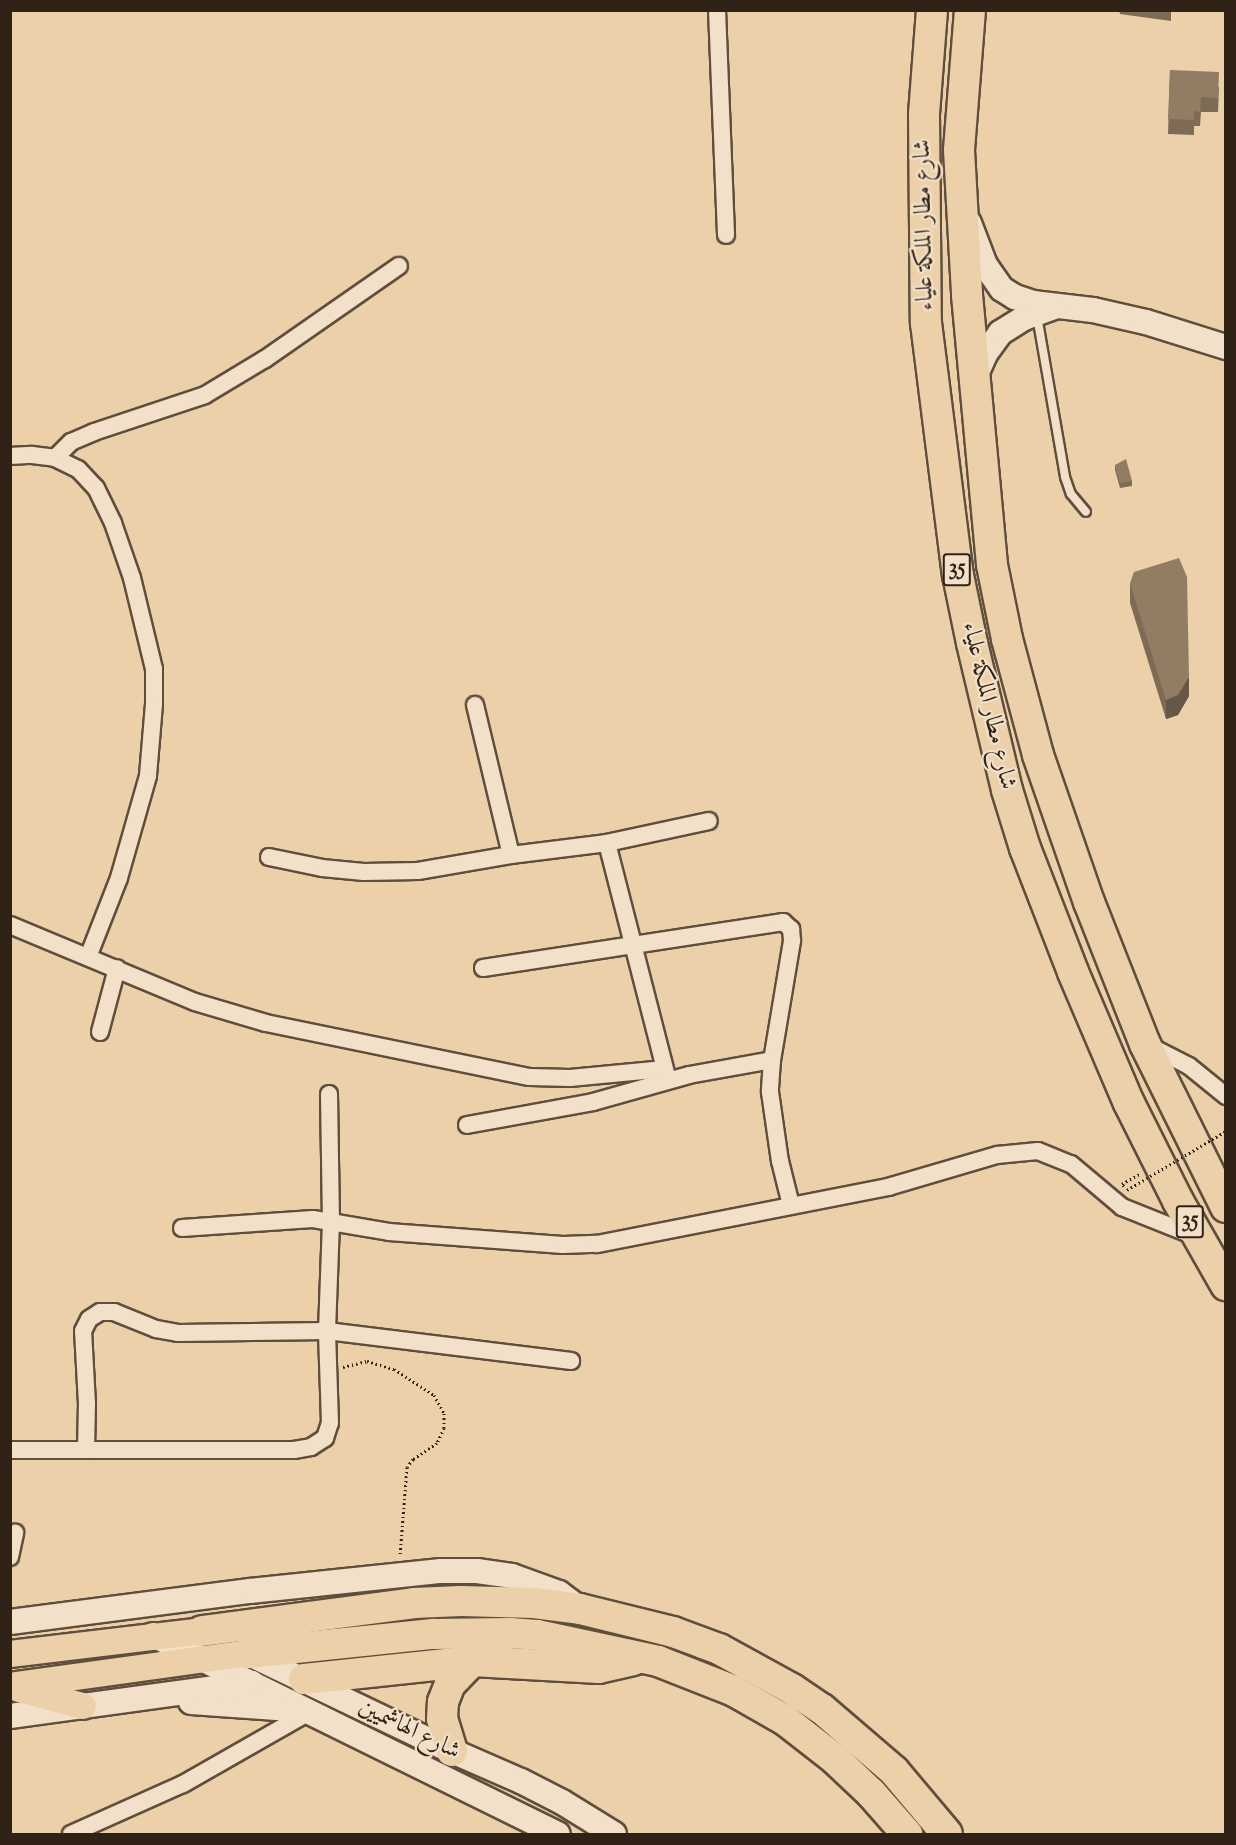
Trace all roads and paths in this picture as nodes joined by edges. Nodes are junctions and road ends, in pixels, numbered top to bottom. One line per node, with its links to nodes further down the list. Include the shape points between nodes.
1 (717, 10): 5 (street)
2 (932, 10): 33 (highway, شارع مطار الملكة علياء / 35, via 924,114 926,323 958,575 1007,790 1025,848)
3 (970, 10): 4 (highway, شارع مطار الملكة علياء / 35, via 959,150)
4 (962, 201): 7 (street, via 985,265 1002,289); 9 (highway, شارع مطار الملكة علياء / 35)
5 (726, 235)
6 (399, 266): 11 (street, via 205,395 94,432 71,442)
7 (1047, 309): 8 (street, via 1146,322); 9 (street, via 1000,333 985,354); 12 (lane, via 1065,477 1076,503)
8 (1226, 347)
9 (975, 379): 24 (highway, شارع مطار الملكة علياء / 35, via 992,565 1007,639 1038,755 1067,841)
10 (10, 456): 11 (street)
11 (55, 458): 20 (street, via 78,469 96,488 113,523 140,604 154,669 148,776 119,878)
12 (1086, 512)
13 (475, 705): 16 (street)
14 (709, 821): 15 (street)
15 (607, 843): 16 (street); 19 (street)
16 (512, 855): 17 (street, via 387,873 322,868)
17 (269, 857)
18 (10, 925): 20 (street)
19 (633, 946): 22 (street); 25 (street, via 764,923 788,925 792,941); 27 (street)
20 (88, 957): 21 (street)
21 (117, 968): 23 (street); 27 (street, via 195,1002 266,1023 505,1074 570,1078)
22 (483, 968)
23 (100, 1032)
24 (1145, 1044): 26 (street); 28 (highway, شارع مطار الملكة علياء / 35)
25 (772, 1060): 27 (street); 34 (street, via 770,1092)
26 (1189, 1066): 28 (street, via 1168,1073); 30 (street)
27 (667, 1075): 31 (street, via 593,1102)
28 (1164, 1084): 35 (highway, شارع مطار الملكة علياء / 35)
29 (329, 1094): 36 (street)
30 (1226, 1096)
31 (467, 1125)
32 (1226, 1131): 33 (path, bridge, via 1127,1190 1122,1184 1142,1172)
33 (1161, 1187): 37 (street); 39 (highway, شارع مطار الملكة علياء / 35)
34 (791, 1205): 36 (street, via 580,1245 389,1232); 37 (street, via 898,1185 997,1155 1038,1151 1071,1164 1122,1207)
35 (1226, 1207)
36 (331, 1222): 38 (street, via 313,1219); 41 (street)
37 (1160, 1223): 39 (street)
38 (182, 1228)
39 (1198, 1237): 40 (highway, شارع مطار الملكة علياء / 35)
40 (1226, 1285)
41 (327, 1331): 42 (street); 43 (street); 45 (street, via 178,1333 156,1329 114,1312 94,1314 83,1331)
42 (571, 1360)
43 (328, 1375): 45 (street, via 329,1430 319,1444 311,1447); 48 (path, via 353,1363 381,1364 434,1395 444,1413 444,1428 437,1443 407,1467)
44 (10, 1450): 45 (street)
45 (86, 1450)
46 (15, 1533): 47 (street)
47 (10, 1557)
48 (399, 1575): 49 (street, via 441,1570 498,1573 544,1586); 50 (street)
49 (580, 1609): 51 (highway, via 501,1601 414,1603); 68 (highway, via 718,1648 792,1689 822,1709 894,1771)
50 (10, 1622)
51 (201, 1645): 52 (main road); 53 (main road, via 153,1635); 57 (street, شارع الهاشميين); 58 (main road)
52 (248, 1653): 54 (highway, via 476,1632 537,1635); 56 (street, شارع الهاشميين)
53 (10, 1654)
54 (642, 1657): 55 (highway, via 599,1668); 67 (highway, via 705,1678 785,1720 835,1759)
55 (472, 1661): 56 (highway); 63 (highway, via 450,1684 443,1701 442,1719)
56 (304, 1679): 57 (street); 63 (street, شارع الهاشميين)
57 (250, 1683): 59 (street); 61 (street, شارع الهاشميين)
58 (10, 1686): 60 (main road)
59 (147, 1700): 60 (street); 61 (street)
60 (83, 1706): 62 (street)
61 (305, 1711): 64 (street, via 183,1784); 65 (street, شارع الهاشميين)
62 (10, 1716)
63 (452, 1751): 66 (street, شارع الهاشميين, via 562,1802)
64 (71, 1834)
65 (558, 1834)
66 (614, 1834)
67 (908, 1834)
68 (947, 1834)

